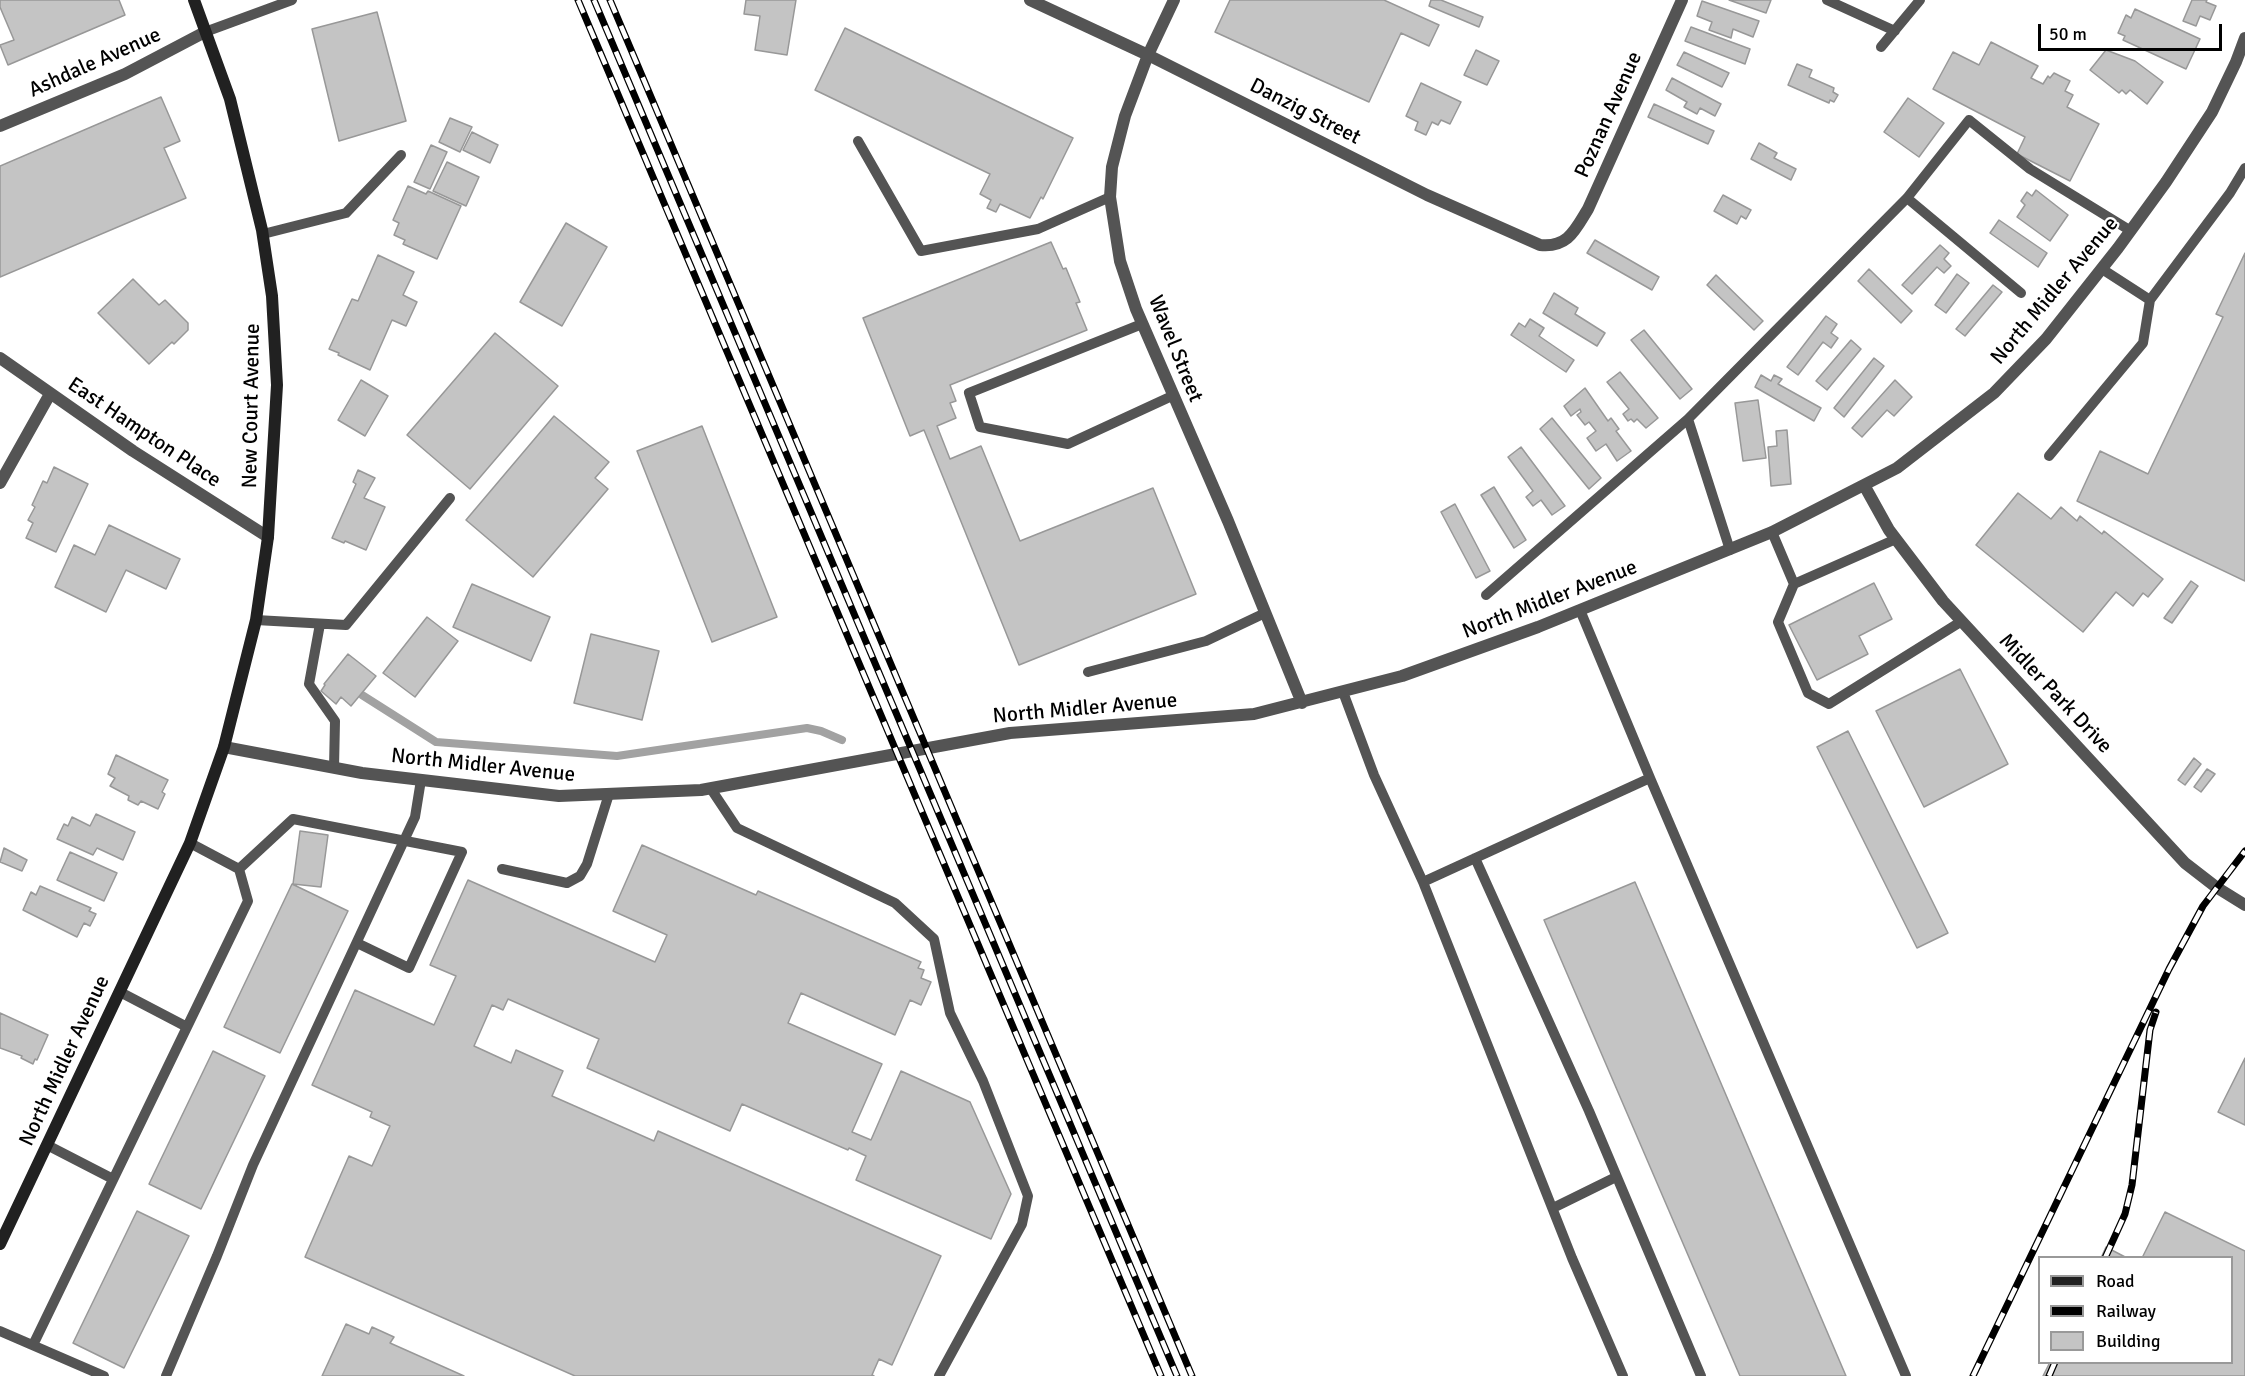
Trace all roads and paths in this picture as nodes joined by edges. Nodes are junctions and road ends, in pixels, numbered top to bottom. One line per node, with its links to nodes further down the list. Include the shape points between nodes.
1 (194, 0): 9 (main road, New Court Avenue)
2 (292, 0): 9 (lane)
3 (1030, 0): 12 (street, Danzig Street)
4 (1174, 0): 12 (street, Wavel Street)
5 (1682, 0): 22 (street, Poznan Avenue, via 1588,209 1572,236)
6 (1827, 0): 8 (lane)
7 (1920, 0): 8 (lane)
8 (1894, 31): 11 (lane)
9 (205, 32): 14 (street, Ashdale Avenue, via 124,74); 21 (main road, New Court Avenue, via 230,99)
10 (2245, 38): 13 (street, North Midler Avenue)
11 (1881, 47)
12 (1148, 56): 18 (street, Wavel Street, via 1125,116 1112,167); 22 (street, Danzig Street, via 1427,195 1540,245 1552,246)
13 (2241, 63): 20 (street, North Midler Avenue)
14 (0, 126)
15 (858, 141): 18 (lane, via 921,251 1038,229)
16 (401, 155): 21 (lane, via 346,213)
17 (2245, 168): 25 (lane)
18 (1110, 197): 26 (street, Wavel Street, via 1120,261)
19 (1906, 198): 20 (lane, via 1969,120 2030,170); 24 (lane); 30 (lane)
20 (2131, 231): 23 (street, North Midler Avenue)
21 (263, 234): 36 (main road, New Court Avenue, via 272,296 276,385)
22 (1564, 240)
23 (2102, 269): 25 (lane); 33 (street, North Midler Avenue, via 2046,339 1994,393 1897,468)
24 (2021, 293)
25 (2150, 300): 31 (lane, via 2143,343)
26 (1142, 324): 29 (street, Wavel Street); 29 (lane, via 969,393 980,427 1068,444)
27 (0, 358): 28 (street, East Hampton Place)
28 (50, 394): 32 (street); 36 (street, East Hampton Place)
29 (1172, 396): 42 (street, Wavel Street)
30 (1688, 419): 38 (lane); 40 (lane)
31 (2049, 456)
32 (0, 483)
33 (1864, 485): 35 (street, North Midler Avenue); 37 (street, Midler Park Drive)
34 (450, 498): 45 (lane, via 346,625)
35 (1772, 532): 38 (street, North Midler Avenue); 39 (lane)
36 (268, 537): 43 (main road, New Court Avenue)
37 (1896, 539): 39 (lane); 44 (street, Midler Park Drive)
38 (1730, 550): 41 (street, North Midler Avenue)
39 (1794, 584): 44 (lane, via 1778,622 1808,693 1829,704)
40 (1486, 595)
41 (1580, 610): 47 (street, North Midler Avenue, via 1402,676); 51 (lane)
42 (1265, 614): 46 (lane, via 1206,641); 48 (street, Wavel Street)
43 (256, 620): 45 (lane); 49 (main road, New Court Avenue)
44 (1962, 621): 61 (street, Midler Park Drive, via 2185,863)
45 (320, 624): 50 (lane, via 309,684 335,721)
46 (1088, 672)
47 (1343, 692): 48 (street, North Midler Avenue); 60 (lane, via 1374,775)
48 (1302, 703): 53 (street, North Midler Avenue, via 1254,714 1010,733)
49 (224, 747): 50 (street, North Midler Avenue); 56 (main road, North Midler Avenue)
50 (334, 768): 52 (street, North Midler Avenue)
51 (1650, 778): 57 (lane); 77 (lane)
52 (421, 780): 54 (street, North Midler Avenue, via 559,796); 55 (lane, via 415,817)
53 (711, 789): 54 (street, North Midler Avenue); 74 (lane, via 737,828 895,903 934,939 950,1013 983,1081 1028,1196 1022,1224)
54 (609, 794): 58 (lane, via 580,876 567,883)
55 (404, 840): 59 (lane, via 292,819); 62 (lane); 62 (lane, via 462,852 409,968)
56 (190, 843): 59 (lane); 63 (main road, North Midler Avenue)
57 (1475, 858): 60 (lane); 66 (lane)
58 (502, 869)
59 (238, 870): 64 (lane, via 248,901)
60 (1423, 882): 68 (lane)
61 (2245, 905)
62 (357, 943): 73 (lane, via 253,1165)
63 (120, 992): 64 (lane); 65 (main road, North Midler Avenue)
64 (187, 1027): 67 (lane)
65 (47, 1145): 67 (lane); 69 (main road, North Midler Avenue)
66 (1616, 1177): 68 (lane); 76 (lane)
67 (113, 1179): 71 (lane)
68 (1552, 1208): 75 (lane)
69 (0, 1244)
70 (0, 1330): 71 (lane)
71 (33, 1345): 72 (lane)
72 (104, 1376)
73 (166, 1376)
74 (939, 1376)
75 (1623, 1376)
76 (1701, 1376)
77 (1906, 1376)

